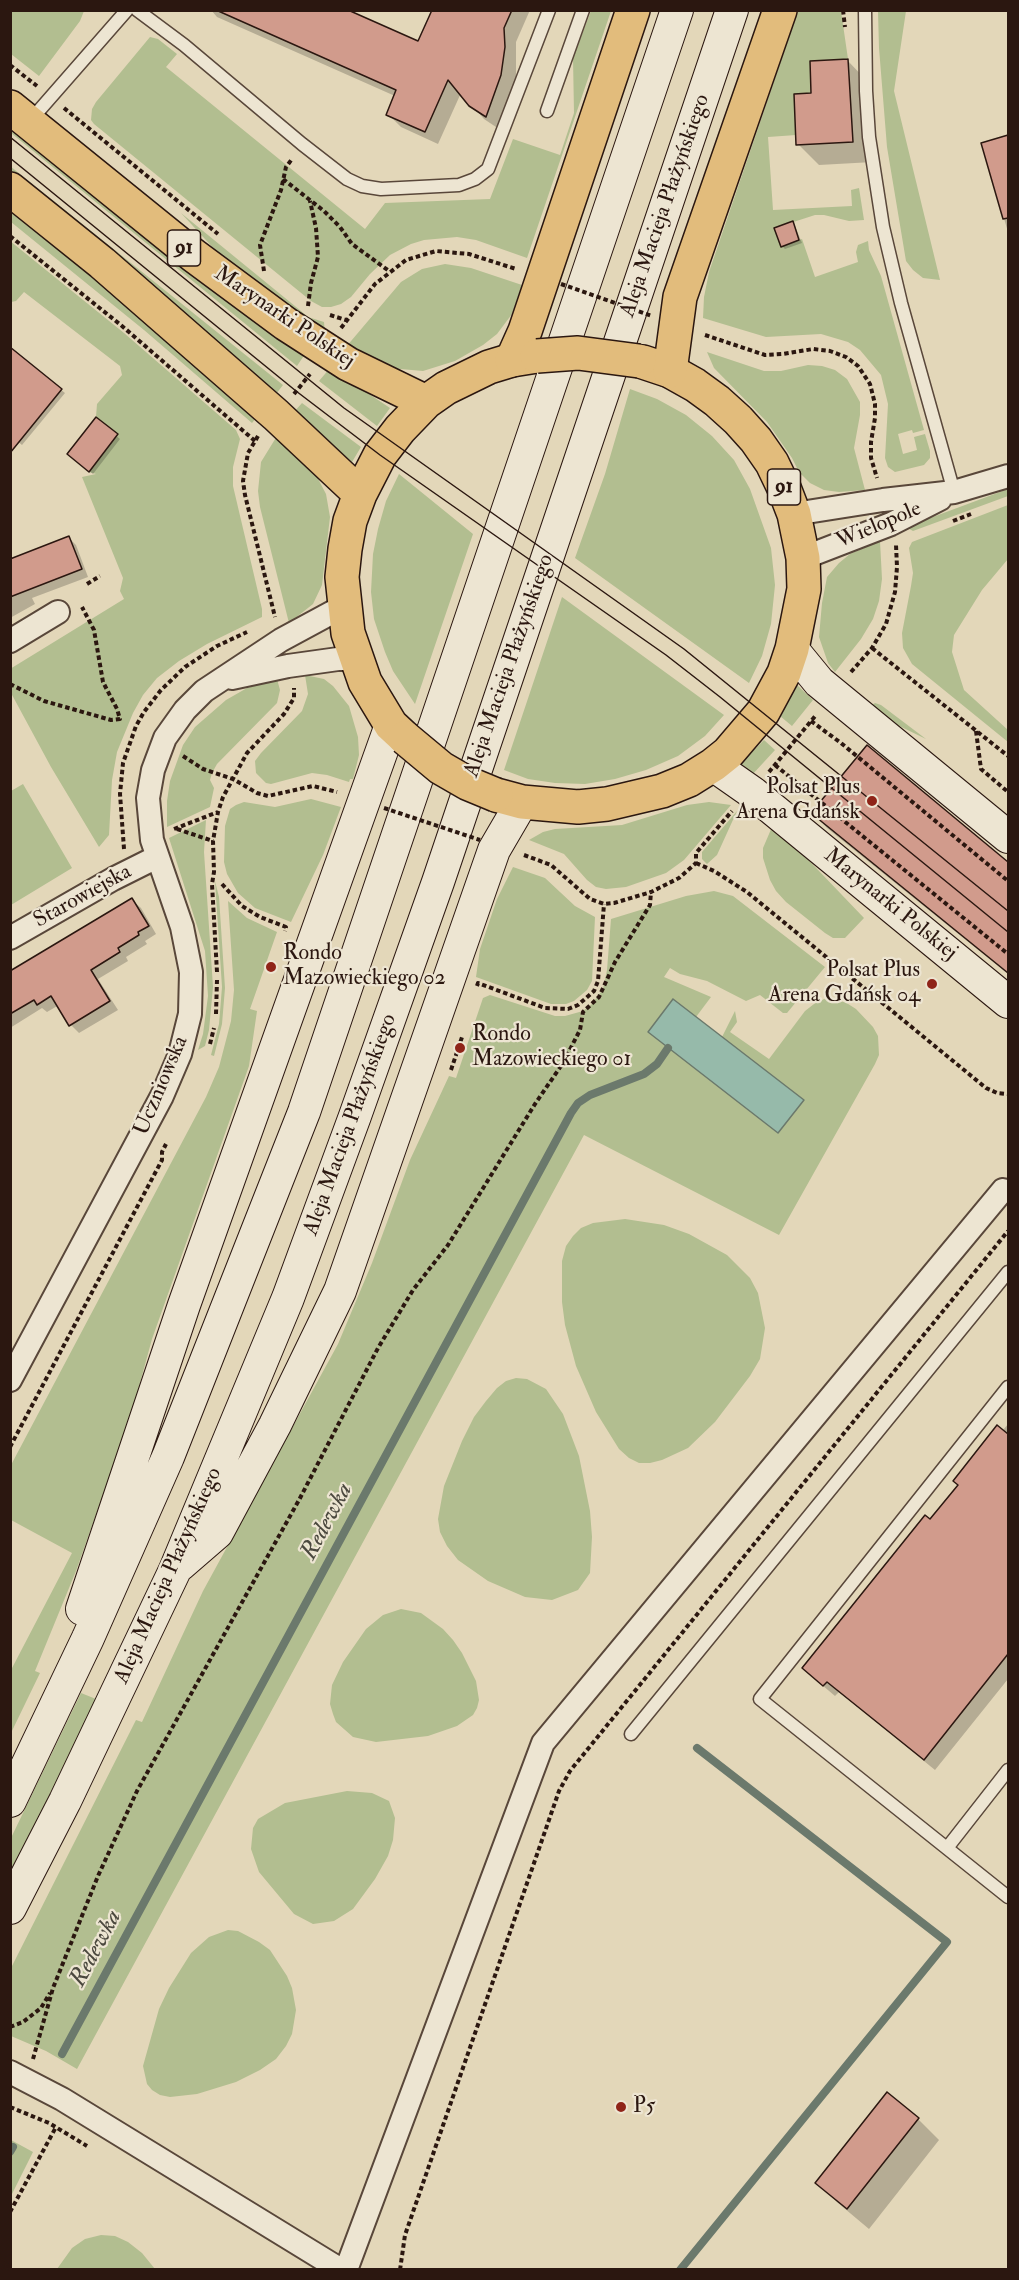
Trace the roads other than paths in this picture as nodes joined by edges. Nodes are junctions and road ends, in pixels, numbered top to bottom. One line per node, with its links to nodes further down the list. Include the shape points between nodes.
1 (128, 10): 11 (lane, via 51,97)
2 (137, 10): 3 (lane, via 347,178 381,189 459,185 488,169)
3 (549, 10)
4 (583, 10): 10 (lane)
5 (633, 10): 13 (main road, via 525,331)
6 (677, 10): 40 (main road, via 304,1112 168,1457)
7 (732, 10): 38 (main road, Aleja Macieja Płażyńskiego, via 359,1105 288,1298)
8 (780, 10): 14 (main road, via 680,297)
9 (865, 10): 17 (lane, via 869,136 883,227)
10 (547, 111)
11 (20, 114): 15 (main road, Marynarki Polskiej / 91, via 193,255 286,324 348,364)
12 (10, 189): 18 (main road, via 102,263)
13 (524, 358): 14 (main road, 91, bridge, via 598,354); 15 (main road, 91, via 467,377)
14 (670, 371): 19 (main road, 91, via 717,401 744,426 772,463)
15 (426, 402): 18 (main road, 91, via 380,454)
16 (1008, 476): 17 (street, Wielopole)
17 (954, 492): 19 (street, Wielopole); 20 (street, Wielopole, via 891,524)
18 (360, 494): 21 (main road, 91, via 345,549)
19 (794, 514): 20 (main road, 91)
20 (803, 558): 24 (main road, 91, via 804,589)
21 (344, 606): 25 (main road, 91); 26 (street, Uczniowska)
22 (58, 612): 23 (street)
23 (10, 641)
24 (792, 649): 28 (main road, 91, via 763,712); 30 (main road, via 819,682)
25 (355, 659): 26 (street, Uczniowska, via 288,666); 27 (main road, 91, via 377,704)
26 (216, 682): 31 (street, Uczniowska, via 184,710 165,738 153,770 148,798)
27 (398, 731): 29 (main road, 91, bridge, via 441,768 467,783); 40 (main road, via 184,1305)
28 (713, 765): 29 (main road, 91, via 662,791 607,804 578,807); 33 (main road, Marynarki Polskiej, via 753,793)
29 (509, 798): 38 (main road, via 340,1291 217,1533)
30 (1008, 837)
31 (157, 858): 32 (street, Starowiejska); 36 (street, Uczniowska, via 182,927 191,972 190,1014 180,1054 162,1096)
32 (10, 938)
33 (1008, 1002)
34 (1003, 1190): 48 (street, via 543,1743)
35 (1008, 1272): 39 (lane)
36 (10, 1380)
37 (1008, 1387): 43 (lane, via 760,1699)
38 (175, 1570): 45 (main road, Aleja Macieja Płażyńskiego)
39 (631, 1734)
40 (42, 1736): 42 (main road)
41 (1008, 1770): 43 (lane)
42 (10, 1801)
43 (947, 1848): 44 (lane)
44 (1008, 1897)
45 (10, 1908)
46 (17, 2076): 47 (street, via 62,2099)
47 (341, 2270)
48 (346, 2270)

